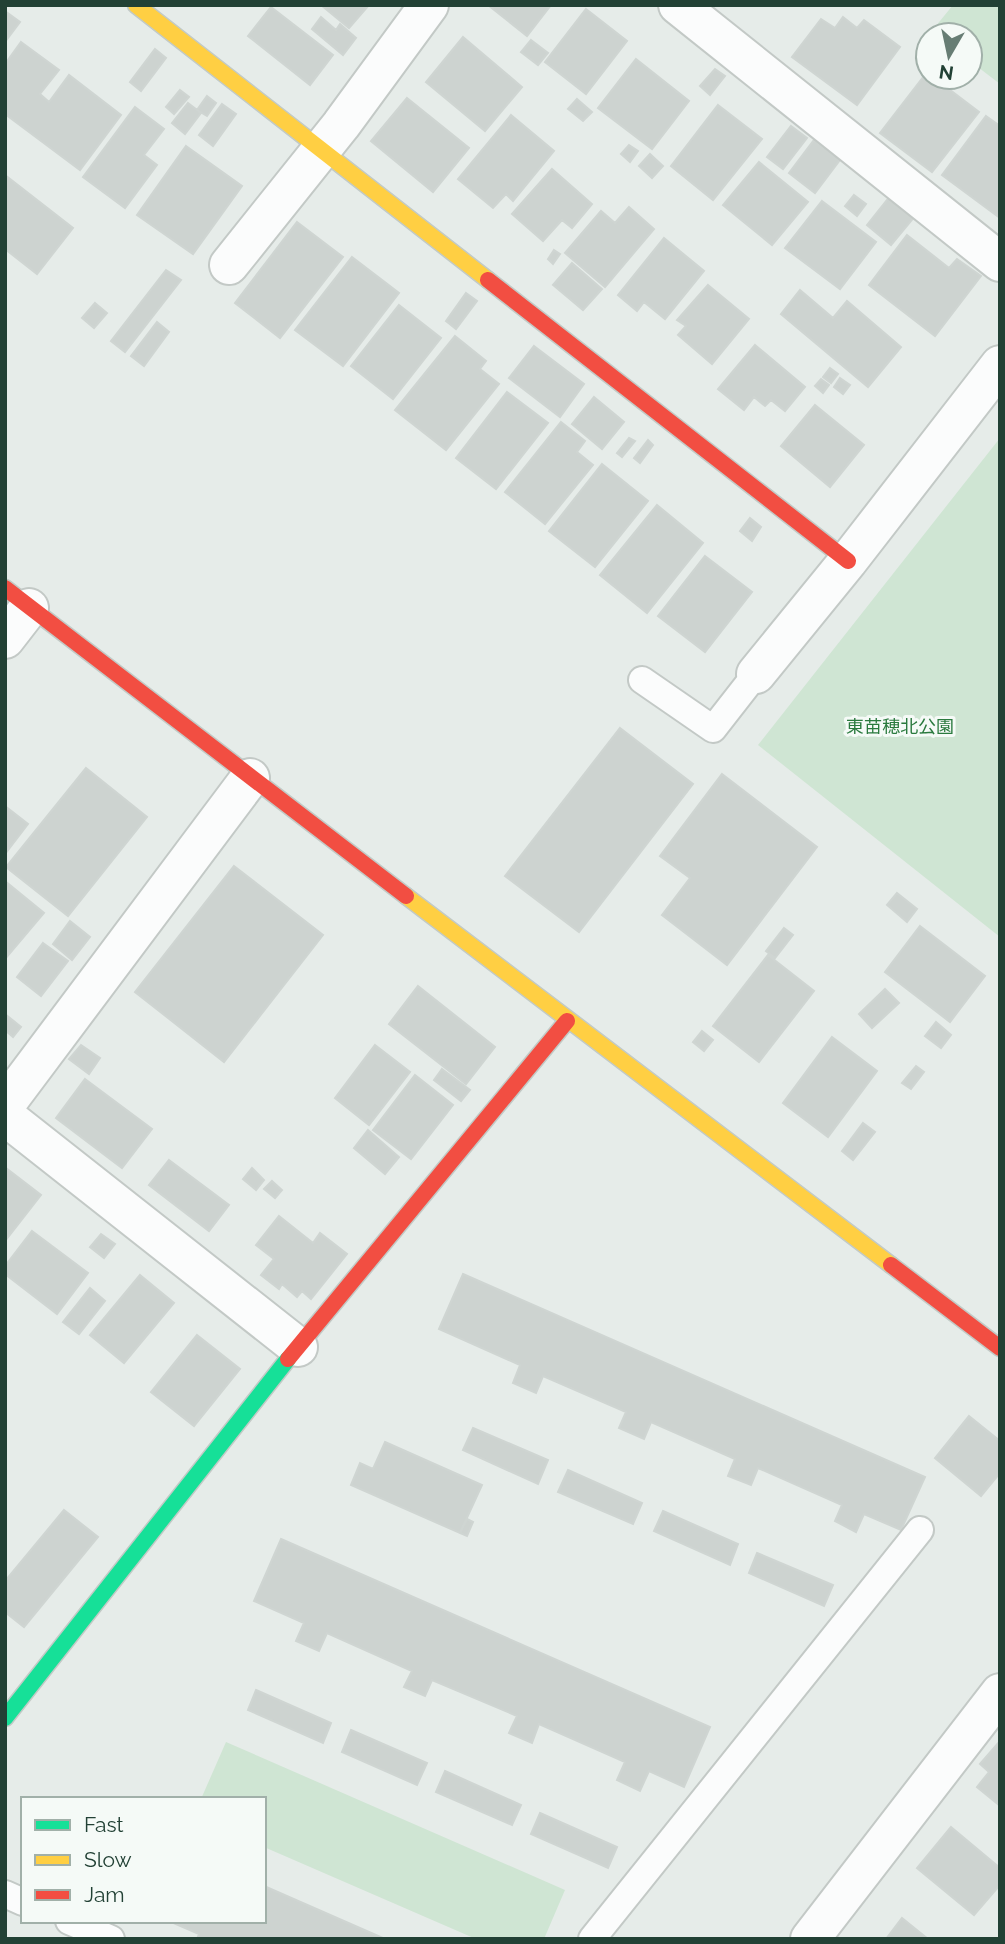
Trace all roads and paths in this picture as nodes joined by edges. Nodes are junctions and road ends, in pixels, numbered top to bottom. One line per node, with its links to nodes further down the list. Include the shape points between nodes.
1 (136, 5): 4 (street)
2 (429, 5): 4 (street)
3 (678, 5): 5 (street)
4 (321, 150): 6 (street); 8 (street)
5 (1000, 262)
6 (229, 265)
7 (1000, 365): 8 (street)
8 (848, 561): 11 (street)
9 (17, 598): 10 (street); 13 (street)
10 (5, 639)
11 (756, 674): 12 (lane, via 713,729)
12 (642, 680)
13 (250, 778): 14 (street); 15 (street)
14 (567, 1021): 17 (street); 18 (street)
15 (5, 1105)
16 (5, 1116): 17 (street)
17 (298, 1347): 21 (street)
18 (1000, 1348)
19 (920, 1530): 24 (lane)
20 (1000, 1693): 25 (street)
21 (5, 1718)
22 (74, 1923): 23 (lane)
23 (111, 1939)
24 (592, 1939)
25 (810, 1939)

